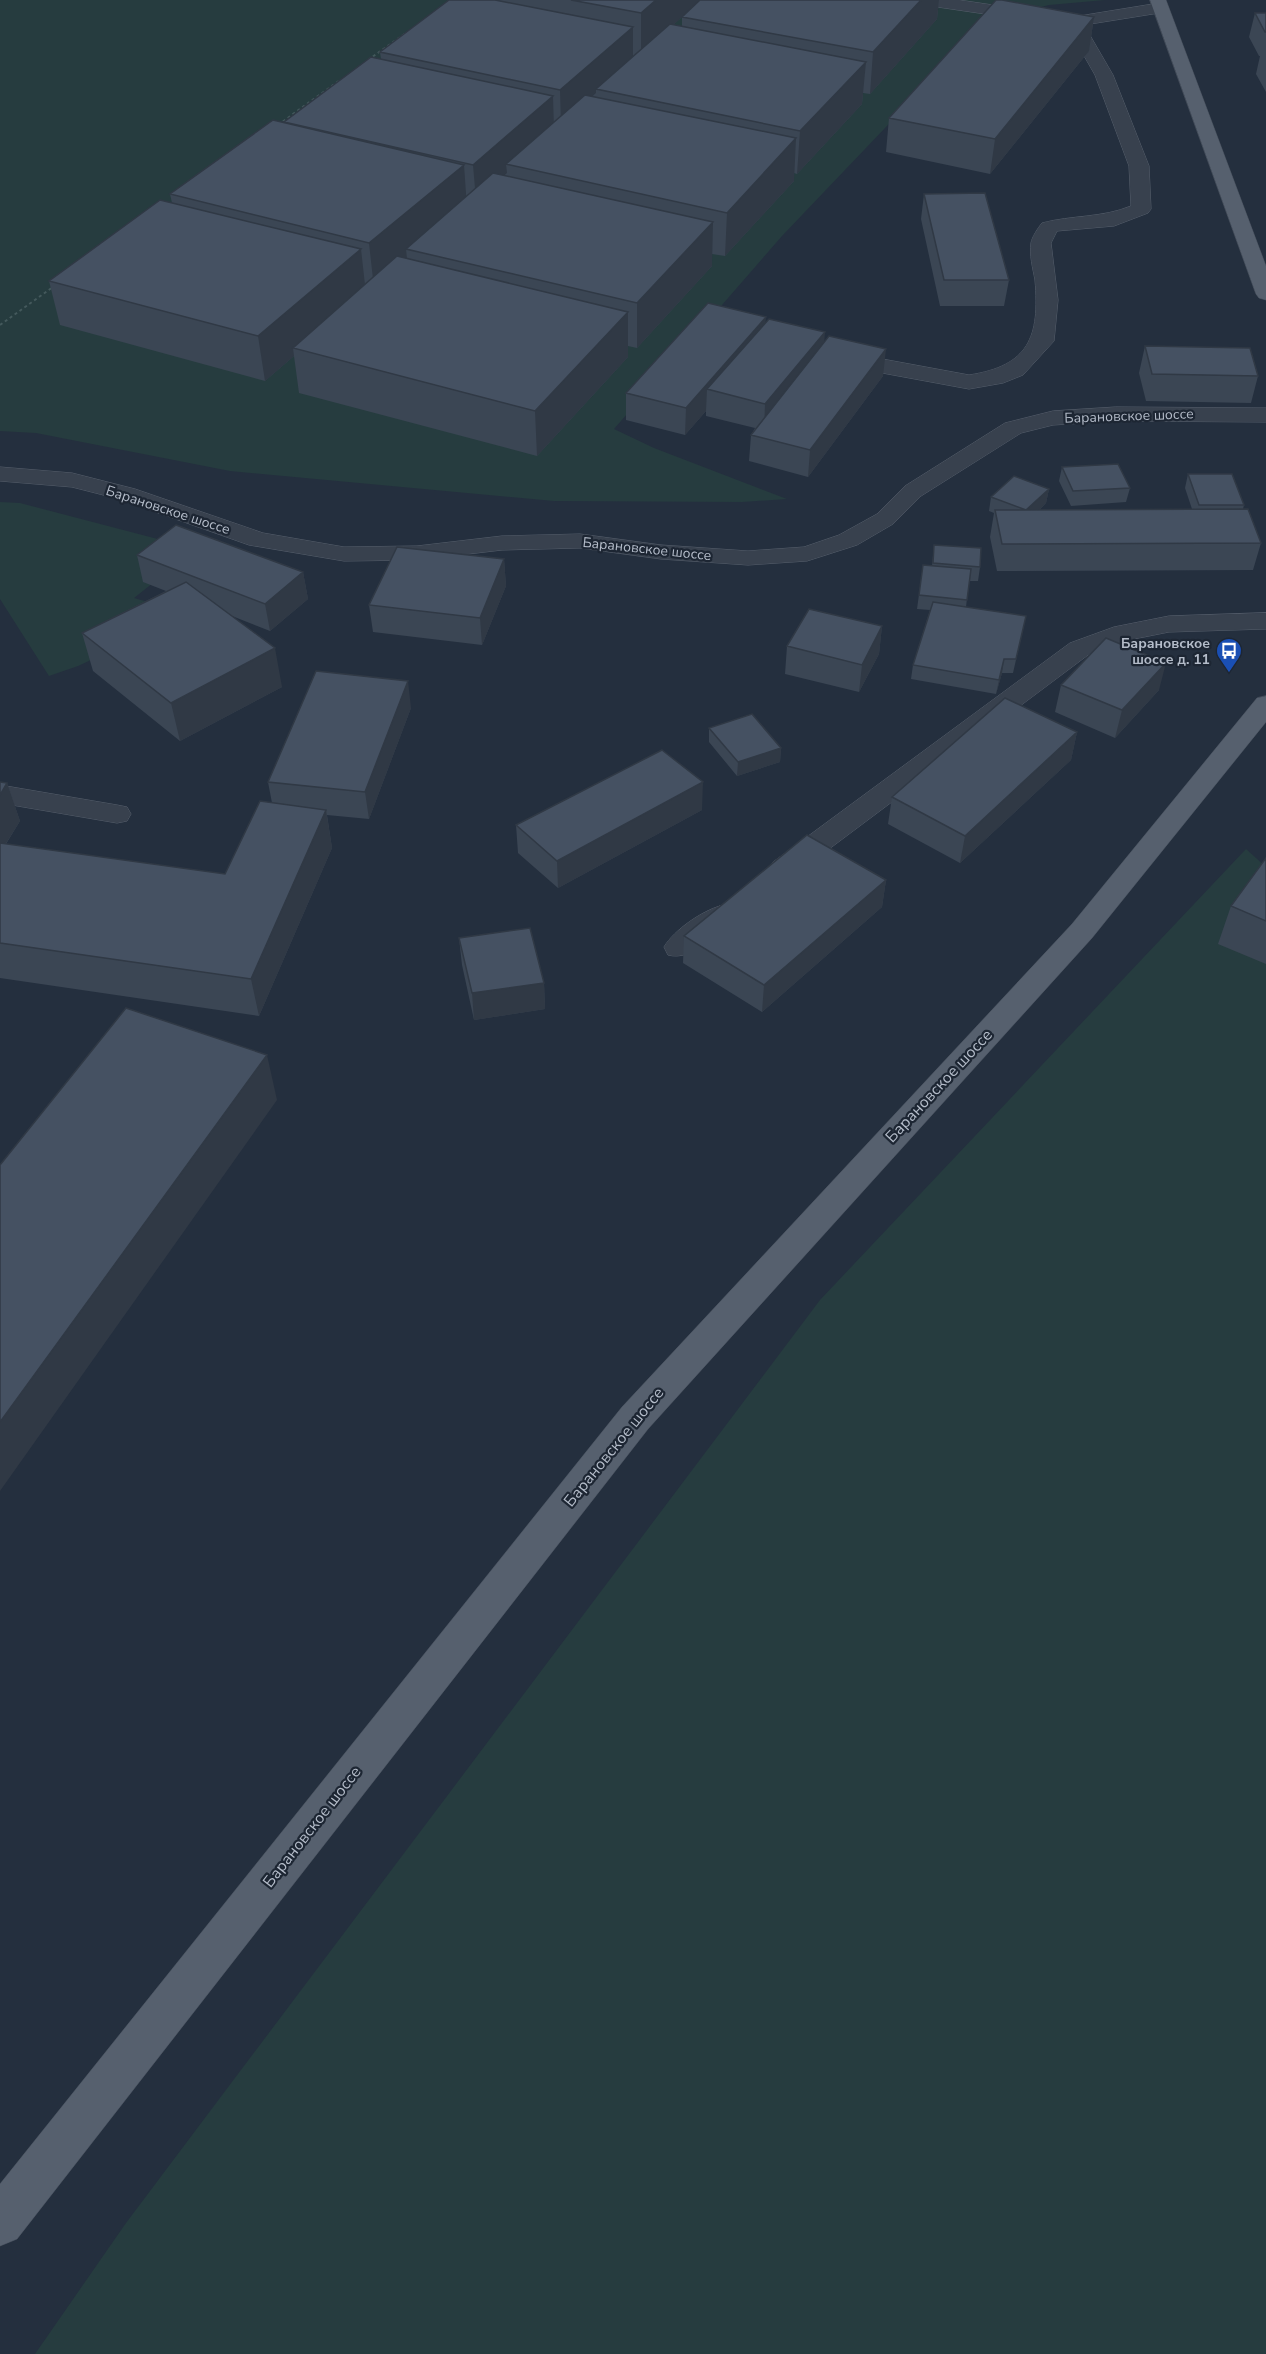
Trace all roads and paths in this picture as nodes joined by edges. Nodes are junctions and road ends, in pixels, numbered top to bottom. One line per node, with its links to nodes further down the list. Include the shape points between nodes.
1 (924, 0): 3 (street)
2 (1159, 4): 3 (street); 9 (main road)
3 (1073, 22): 11 (street, via 1104,75 1139,166 1141,208 1114,220 1049,227 1041,243 1047,300 1043,341 1015,370 969,382)
4 (413, 28): 5 (path)
5 (365, 62)
6 (346, 76): 7 (path)
7 (269, 131)
8 (58, 284): 10 (path)
9 (1266, 294)
10 (0, 325)
11 (825, 355)
12 (1266, 416): 13 (street, Барановское шоссе, via 1116,414 1053,418 1013,428 913,491 885,519 848,540 807,554 748,558 580,541 502,543 417,553 344,554 258,540 126,494 72,480)
13 (0, 474)
14 (1266, 621): 18 (street, via 1169,624 1123,633 1079,649)
15 (1266, 704): 19 (main road, Барановское шоссе, via 1082,931 635,1418)
16 (0, 795): 17 (street)
17 (117, 814)
18 (679, 947)
19 (0, 2222)

